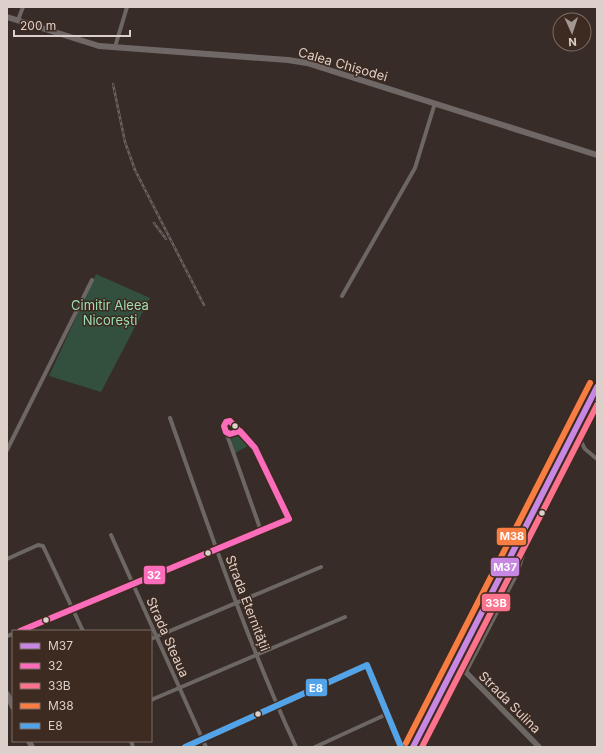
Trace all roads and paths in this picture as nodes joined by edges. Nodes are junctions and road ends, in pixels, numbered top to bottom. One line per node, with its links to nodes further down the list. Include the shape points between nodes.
1 (23, 7): 4 (street)
2 (127, 7): 5 (street)
3 (7, 17): 4 (main road, Calea Chișodei)
4 (18, 20): 5 (main road, Calea Chișodei, via 91,43)
5 (115, 47): 6 (main road, Calea Chișodei, via 297,61)
6 (435, 103): 7 (main road, Calea Chișodei); 9 (street, via 415,168)
7 (597, 155)
8 (92, 280): 21 (street)
9 (342, 296)
10 (597, 388): 26 (main road)
11 (597, 402): 17 (main road)
12 (170, 418): 27 (street, Strada Eternității)
13 (234, 425): 14 (street, via 230,421 226,422); 15 (street); 16 (street)
14 (225, 431): 15 (street); 18 (street)
15 (233, 432): 16 (street); 18 (street)
16 (242, 432): 23 (street, via 255,448 290,519)
17 (578, 438): 19 (main road); 20 (street)
18 (228, 439): 23 (street)
19 (573, 448): 20 (street); 25 (main road)
20 (585, 449): 22 (street)
21 (7, 450)
22 (597, 459)
23 (261, 531): 27 (street)
24 (111, 535): 30 (street, Strada Steaua)
25 (525, 543): 39 (main road); 40 (street, via 516,574)
26 (517, 545): 39 (main road); 40 (street, Strada Sulina, via 502,561 452,658)
27 (217, 549): 30 (street); 31 (street, Strada Eternității)
28 (7, 559): 32 (street, via 38,545 43,546)
29 (321, 567): 31 (street)
30 (133, 584): 32 (street); 36 (street, Strada Steaua)
31 (237, 602): 36 (street); 38 (street, Strada Eternității)
32 (72, 609): 34 (street); 35 (street)
33 (345, 617): 38 (street)
34 (22, 630)
35 (82, 630)
36 (157, 637): 37 (street); 41 (street, Strada Steaua)
37 (152, 639)
38 (256, 655): 41 (street); 45 (street, Strada Eternității)
39 (463, 656): 53 (main road, bridge); 54 (main road, bridge)
40 (465, 672): 55 (street, Strada Sulina)
41 (180, 688): 43 (street); 47 (street, Strada Steaua)
42 (7, 694): 44 (main road)
43 (152, 700)
44 (12, 704)
45 (276, 706): 46 (street, via 366,665); 47 (street); 50 (street, Strada Eternității)
46 (387, 714): 51 (street); 52 (street)
47 (203, 739): 48 (street); 49 (street, Strada Steaua)
48 (185, 747)
49 (206, 747)
50 (296, 747)
51 (315, 747)
52 (401, 747)
53 (413, 747)
54 (420, 747)
55 (539, 747)

